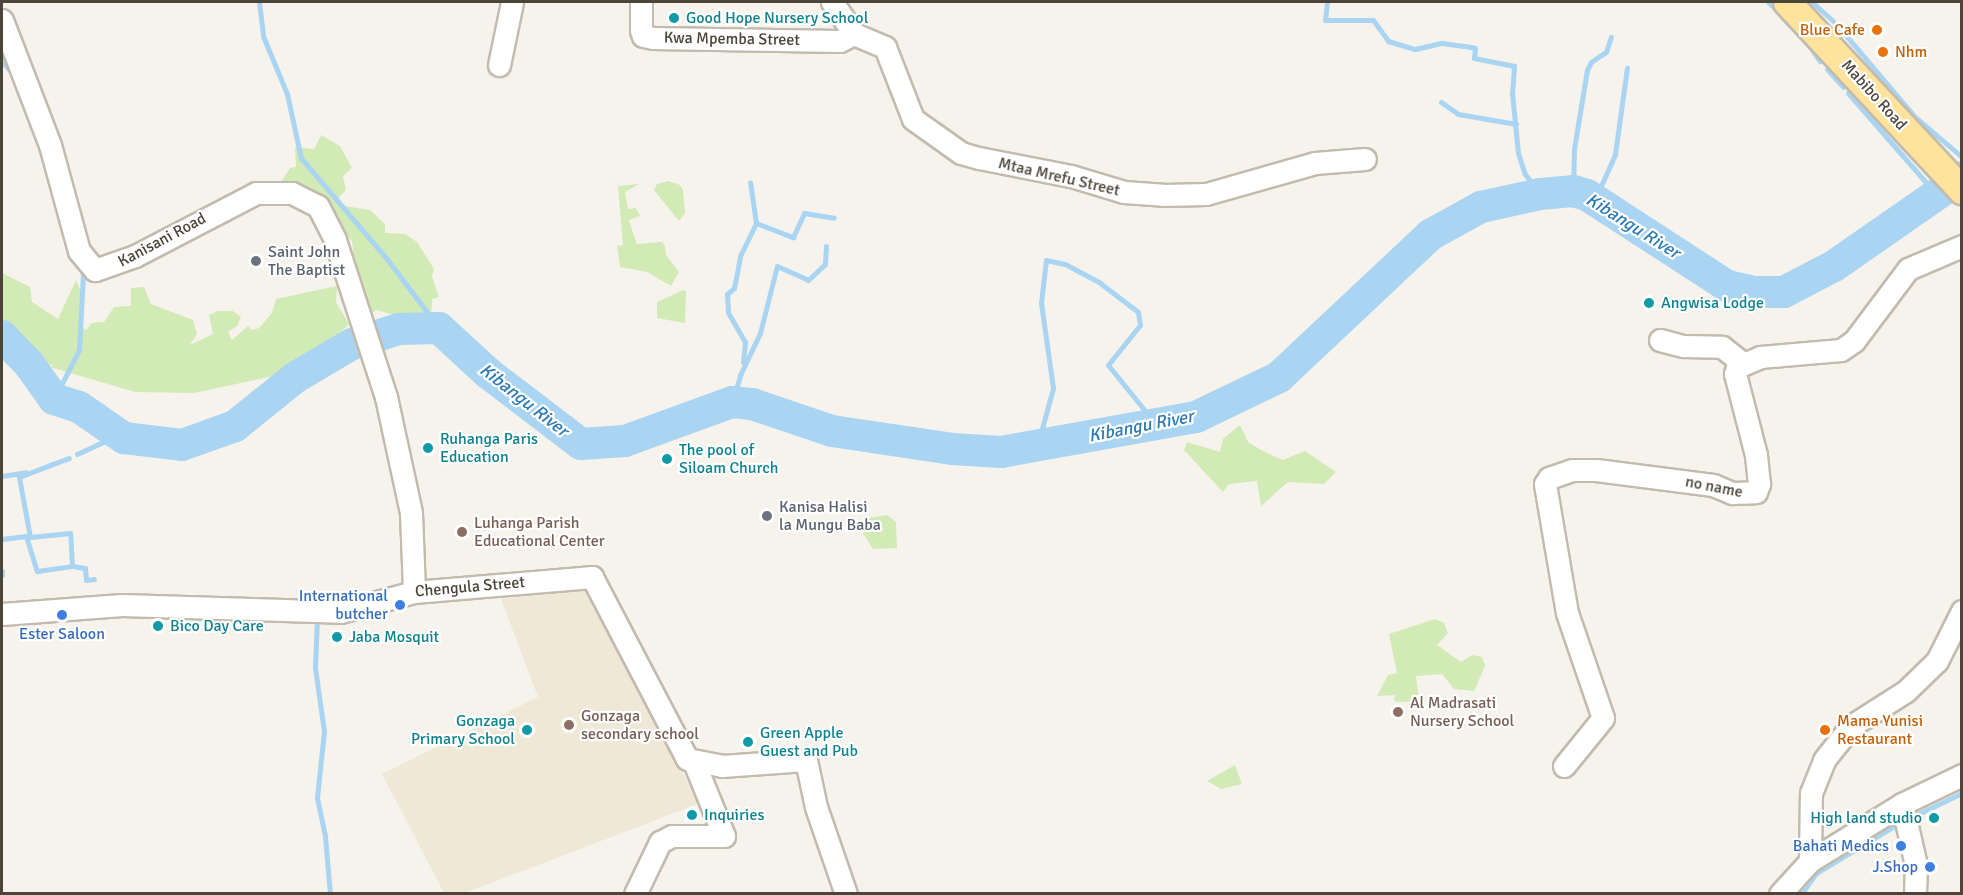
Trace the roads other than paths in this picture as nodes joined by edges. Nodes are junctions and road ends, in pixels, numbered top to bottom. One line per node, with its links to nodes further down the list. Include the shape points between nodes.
1 (512, 2): 7 (street)
2 (640, 2): 6 (street, Kwa Mpemba Street, via 643,36 653,38 840,41)
3 (832, 2): 6 (street)
4 (1787, 2): 9 (main road, Mabibo Road)
5 (2, 20): 13 (street, Kanisani Road, via 50,146 73,235 86,263 95,270 135,256 256,193 292,193 309,199 327,220 373,355 411,513)
6 (854, 34): 8 (street, Mtaa Mrefu Street, via 885,47 913,119 960,153 979,158 1071,176 1124,192 1163,195 1206,194 1315,163)
7 (499, 65)
8 (1365, 159)
9 (1962, 190)
10 (1962, 246): 12 (street, via 1908,269 1854,341 1841,350)
11 (1660, 340): 12 (street, via 1683,346 1722,347)
12 (1741, 362): 17 (street, no name, via 1735,374 1756,455 1760,484 1756,492 1732,493 1713,485 1596,470 1555,474 1545,484 1567,613 1603,718)
13 (414, 592): 15 (street, Chengula Street, via 340,612 122,605); 16 (street, Chengula Street, via 592,577)
14 (1962, 611): 20 (street, via 1937,661 1906,691 1851,726 1824,760 1811,793)
15 (2, 614)
16 (691, 760): 21 (street, via 724,837 672,836 660,842); 22 (street, via 722,766 806,760 816,807)
17 (1564, 766)
18 (1962, 775): 19 (street)
19 (1902, 804): 20 (street); 24 (street, via 1916,865)
20 (1810, 861): 23 (street)
21 (635, 894)
22 (846, 894)
23 (1780, 894)
24 (1916, 894)

